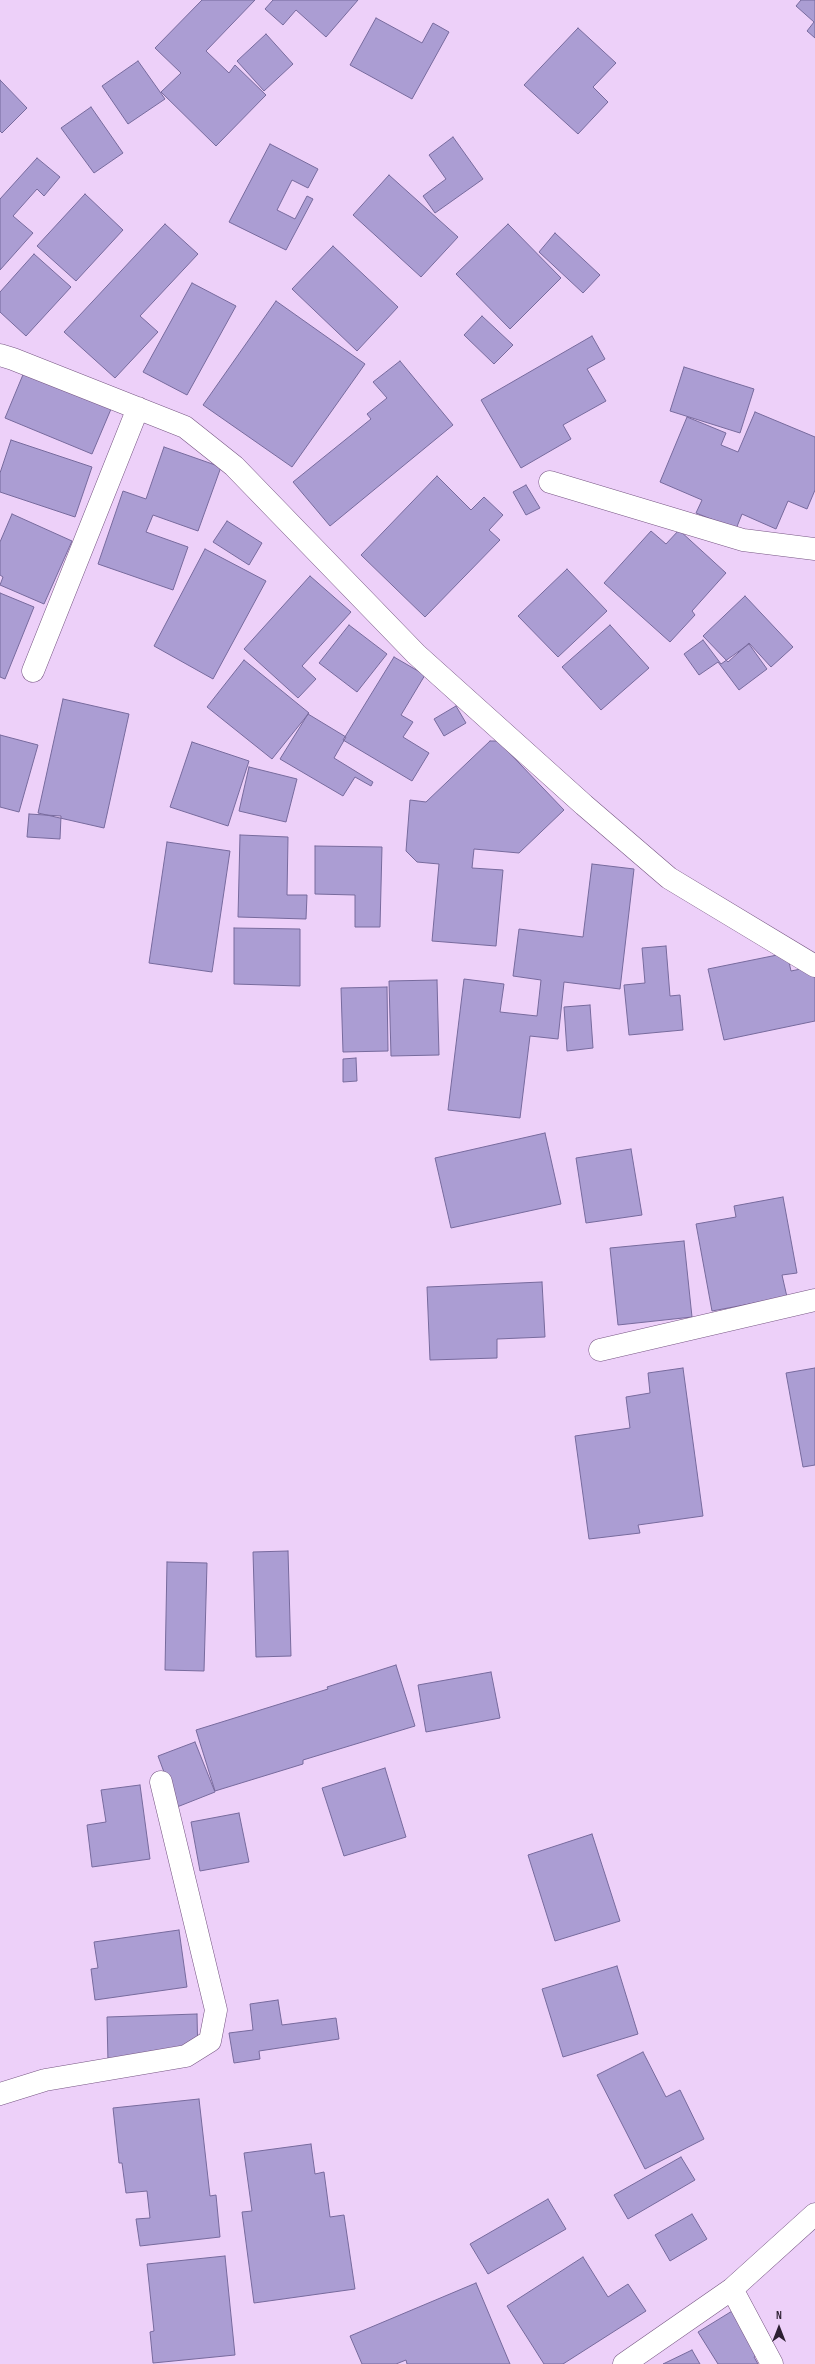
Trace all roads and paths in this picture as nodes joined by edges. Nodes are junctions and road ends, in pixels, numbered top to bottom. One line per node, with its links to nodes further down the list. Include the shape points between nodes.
1 (0, 356): 2 (street, via 14,359)
2 (138, 408): 5 (street); 6 (street, via 185,427 234,466 416,654 669,878)
3 (550, 482): 4 (street, via 743,540)
4 (815, 550)
5 (33, 671)
6 (815, 966)
7 (815, 1300): 8 (street)
8 (600, 1350)
9 (161, 1782): 10 (street, via 216,2010 210,2041 186,2056 45,2080)
10 (0, 2094)
11 (815, 2214): 12 (street)
12 (732, 2289): 13 (street); 14 (street)
13 (624, 2364)
14 (772, 2364)

